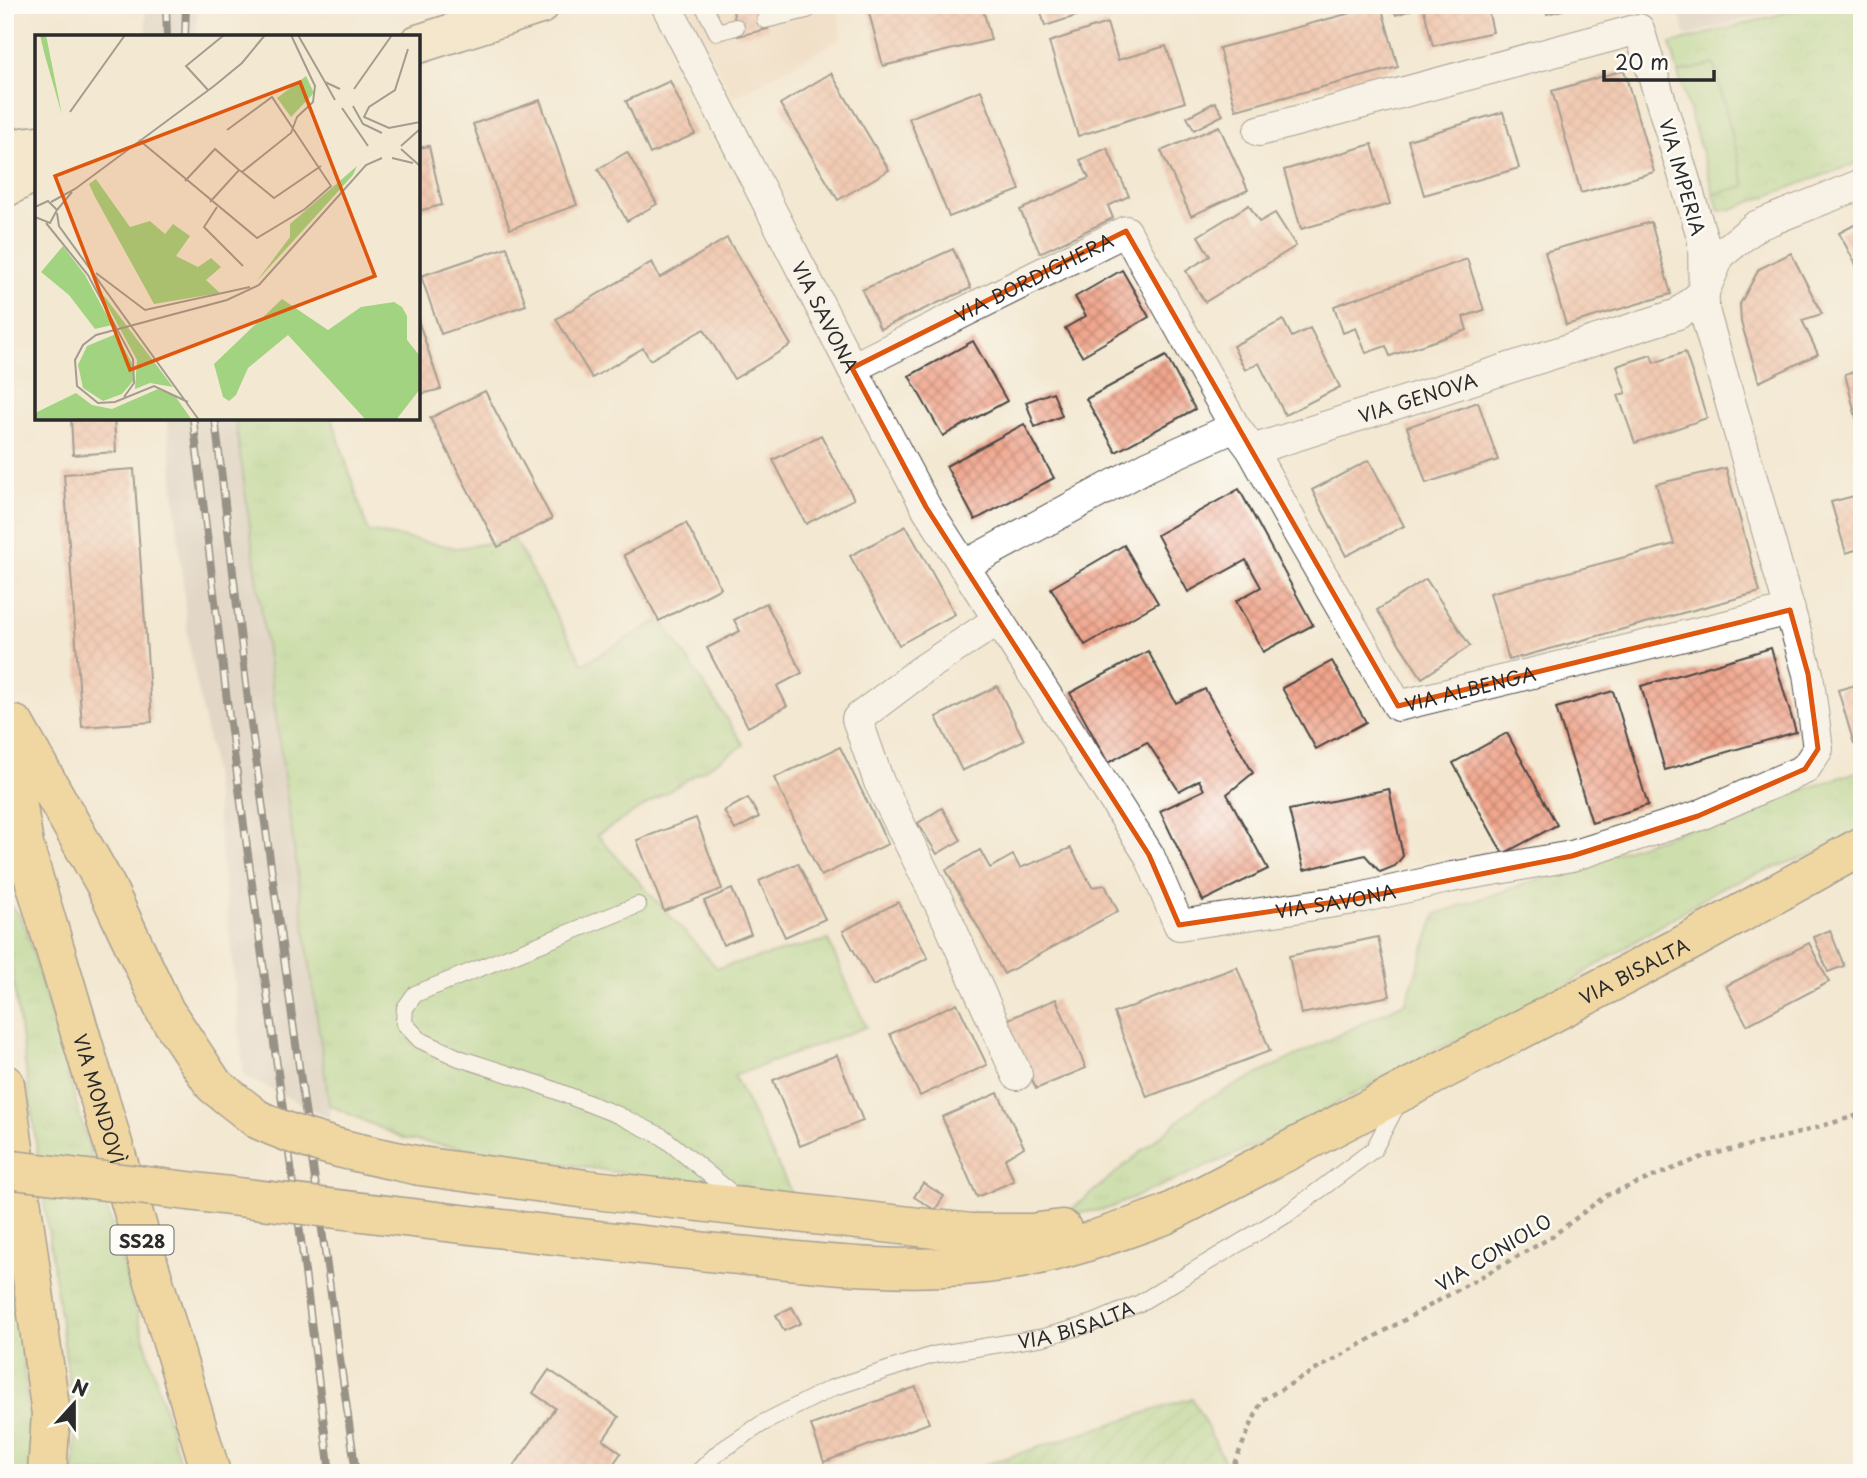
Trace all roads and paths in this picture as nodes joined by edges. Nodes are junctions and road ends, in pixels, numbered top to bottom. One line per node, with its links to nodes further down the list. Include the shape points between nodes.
1 (540, 5): 7 (main road)
2 (666, 5): 15 (street, VIA SAVONA)
3 (703, 5): 6 (lane, via 718,32)
4 (808, 5): 5 (lane, via 807,10)
5 (765, 20)
6 (736, 27)
7 (420, 43)
8 (1259, 131): 14 (street, VIA IMPERIA, via 1639,29 1703,240)
9 (35, 145): 10 (main road)
10 (5, 149)
11 (35, 171): 13 (main road)
12 (1862, 184): 14 (street, VIA GENOVA, via 1756,226 1720,256)
13 (5, 188)
14 (1704, 292): 16 (street, VIA GENOVA, via 1678,314); 18 (street, VIA IMPERIA, via 1704,310)
15 (852, 368): 16 (street, VIA BORDIGHERA, via 1126,231); 17 (street, VIA SAVONA, via 926,507)
16 (1244, 438): 17 (street, VIA GENOVA, via 1148,466); 18 (street, VIA ALBENGA, via 1398,706)
17 (964, 566): 19 (street, VIA SAVONA)
18 (1790, 610): 22 (street, VIA IMPERIA, via 1808,674)
19 (998, 620): 22 (street, VIA SAVONA, via 1149,855 1179,926 1355,899 1572,856 1698,816 1805,769); 27 (street, via 857,719 879,782)
20 (5, 708): 32 (main road, bridge, via 106,886 165,1011 214,1085 257,1119 282,1132 420,1166)
21 (5, 723): 24 (main road, VIA MONDOVÌ / SS28)
22 (1818, 749)
23 (5, 811): 24 (main road, SS28)
24 (24, 845): 35 (main road, VIA MONDOVÌ / SS28)
25 (1862, 846): 29 (main road, VIA BISALTA)
26 (638, 905): 32 (lane, via 415,994 405,1008 404,1023 420,1040 459,1058 537,1083 663,1137 728,1190)
27 (1017, 1075)
28 (5, 1084): 34 (main road, via 51,1414)
29 (1404, 1091): 33 (main road, VIA BISALTA); 36 (lane, VIA BISALTA, via 1374,1149 1286,1215 1140,1303 1044,1337 933,1355 832,1388 763,1423)
30 (1862, 1114): 37 (path, VIA CONIOLO, via 1705,1156 1605,1196 1550,1238 1262,1401)
31 (5, 1170): 33 (main road, bridge, via 812,1263 915,1270 1003,1262 1076,1247)
32 (739, 1207): 33 (main road, via 971,1233 1031,1233)
33 (1165, 1215)
34 (47, 1473)
35 (211, 1473)
36 (697, 1473)
37 (1230, 1473)

